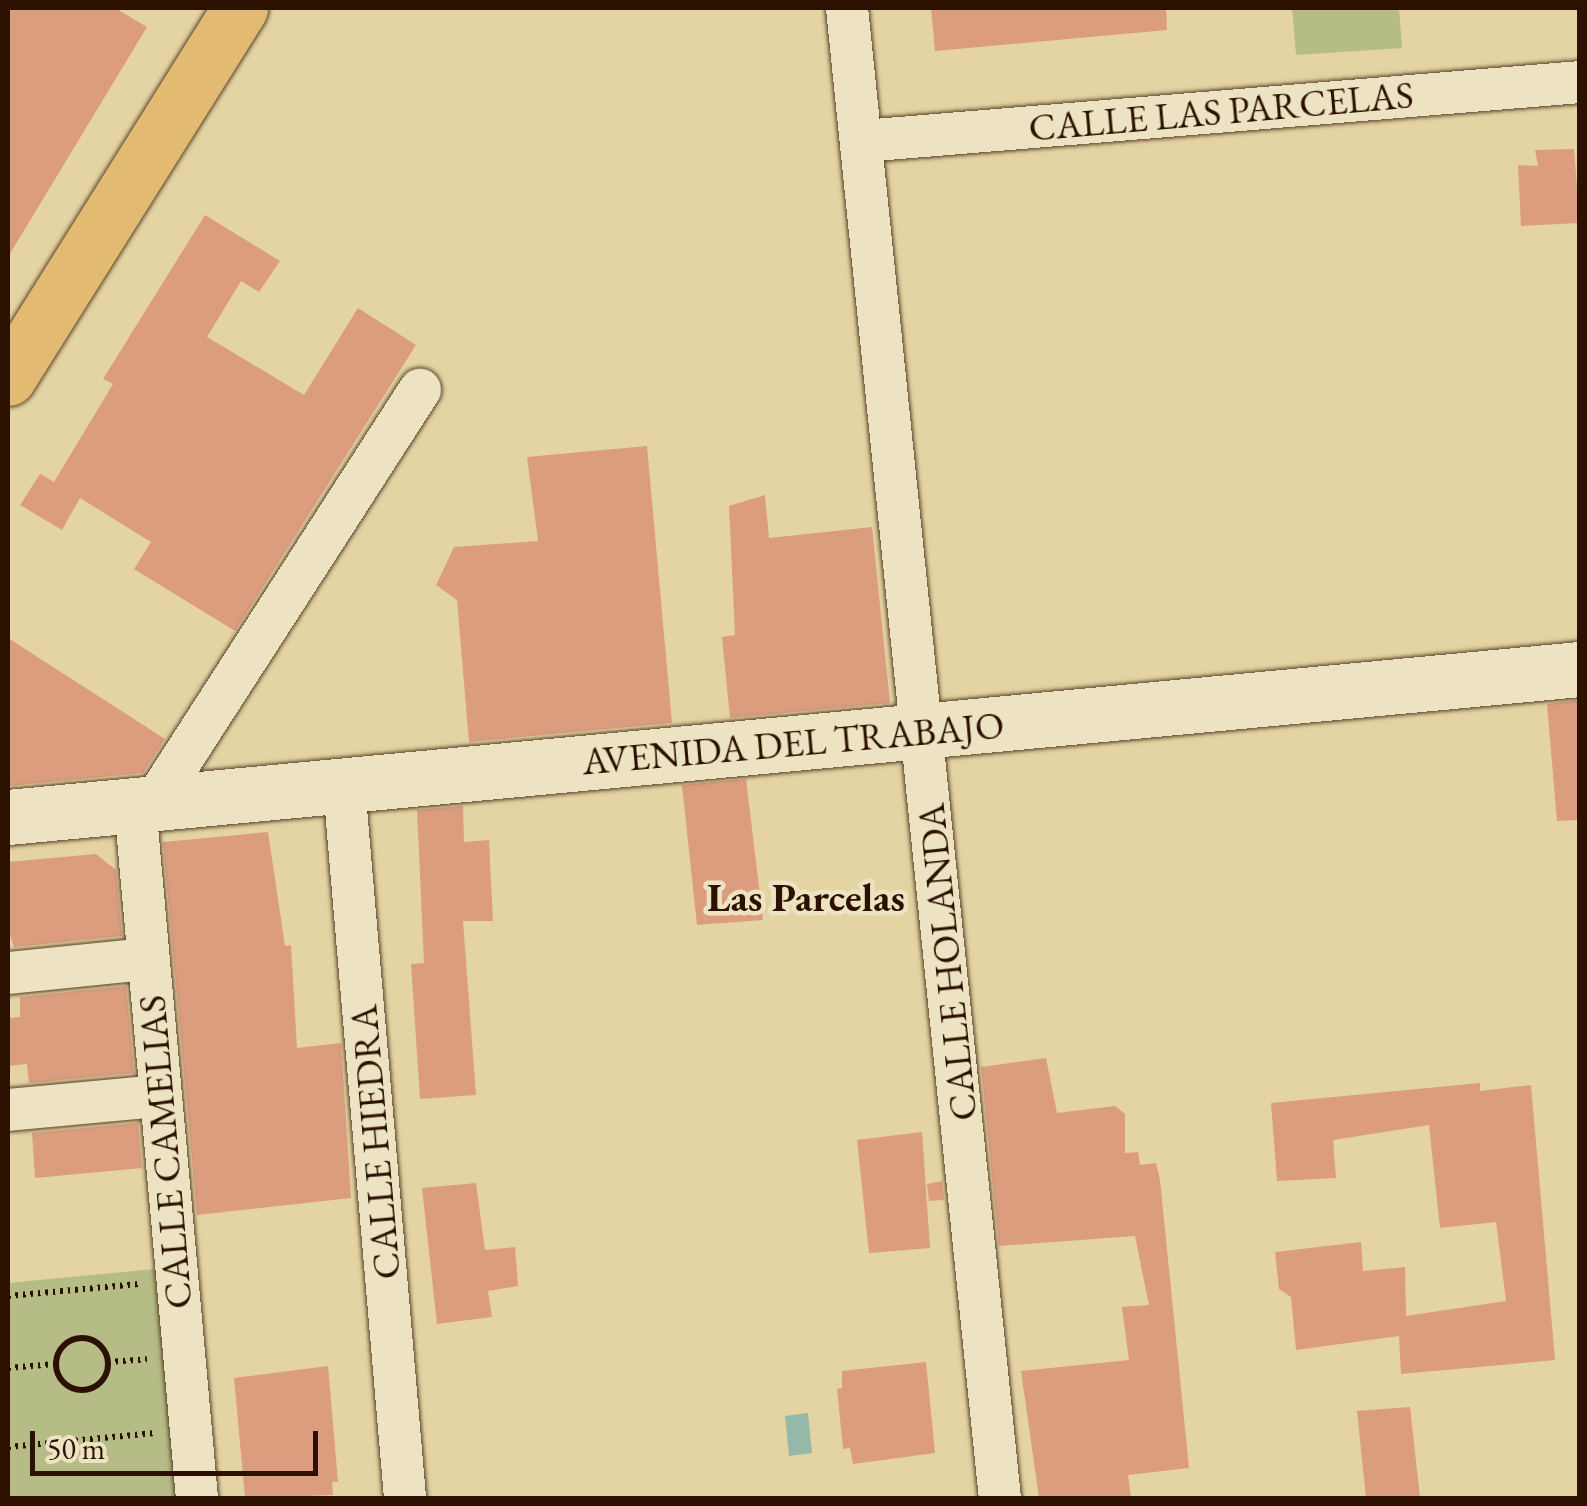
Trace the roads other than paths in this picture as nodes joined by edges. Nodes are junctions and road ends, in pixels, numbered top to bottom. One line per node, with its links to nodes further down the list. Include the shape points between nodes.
1 (240, 8): 5 (main road)
2 (847, 8): 4 (street, CALLE HOLANDA)
3 (1580, 82): 4 (street, CALLE LAS PARCELAS)
4 (863, 142): 8 (street, CALLE HOLANDA)
5 (8, 378)
6 (420, 389): 10 (street)
7 (1580, 669): 8 (street, AVENIDA DEL TRABAJO)
8 (924, 731): 9 (street, AVENIDA DEL TRABAJO); 18 (street, CALLE HOLANDA)
9 (344, 786): 10 (street, AVENIDA DEL TRABAJO); 17 (street, CALLE HIEDRA)
10 (144, 804): 11 (street, AVENIDA DEL TRABAJO); 12 (street, CALLE CAMELIAS)
11 (8, 817)
12 (146, 959): 13 (street); 14 (street, CALLE CAMELIAS)
13 (8, 973)
14 (160, 1096): 15 (street); 16 (street, CALLE CAMELIAS)
15 (8, 1110)
16 (197, 1498)
17 (405, 1498)
18 (1000, 1498)

